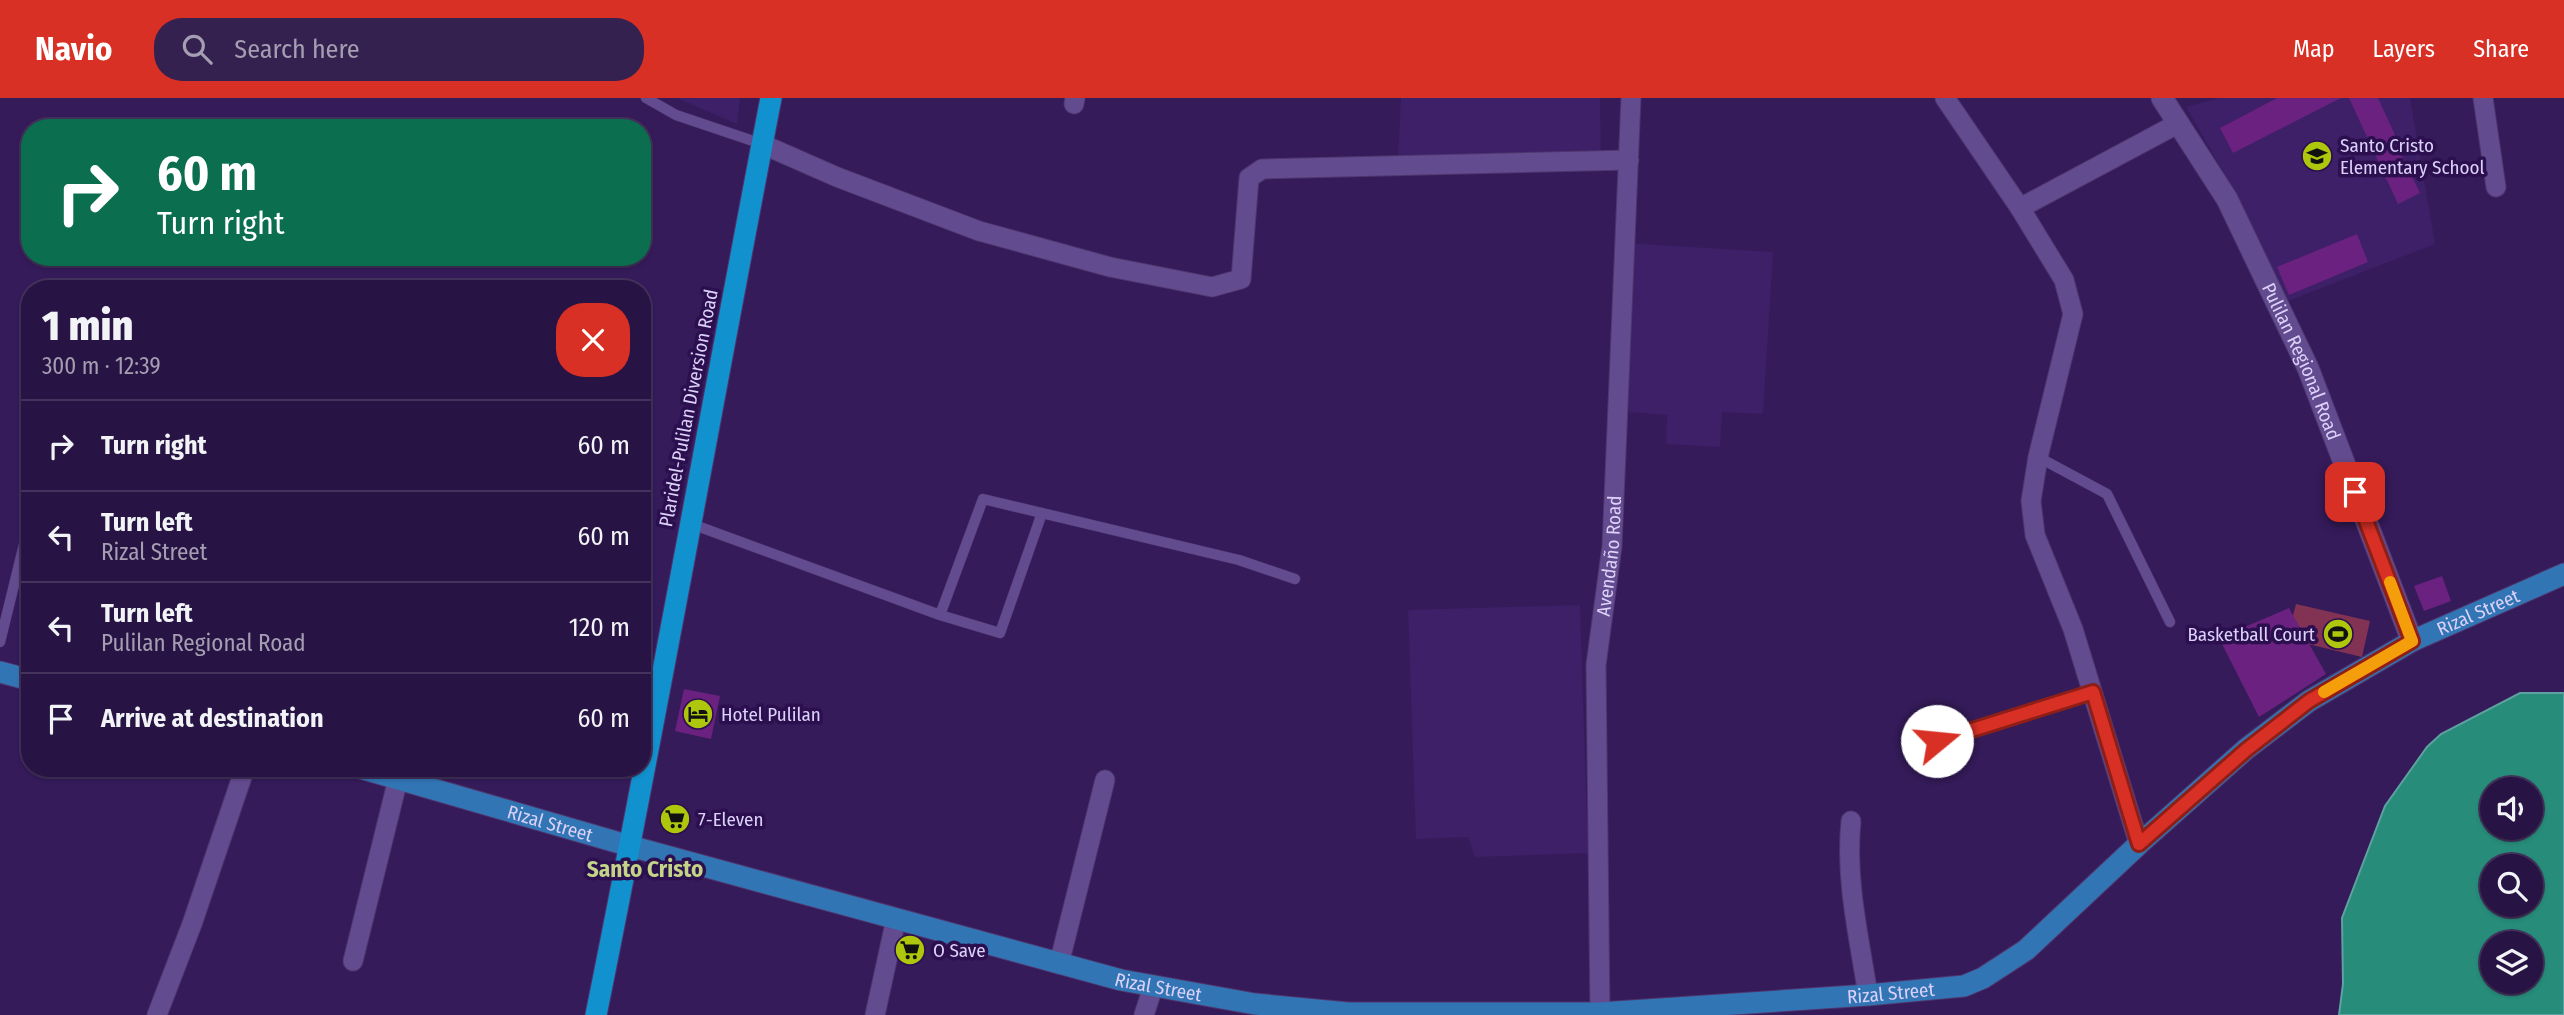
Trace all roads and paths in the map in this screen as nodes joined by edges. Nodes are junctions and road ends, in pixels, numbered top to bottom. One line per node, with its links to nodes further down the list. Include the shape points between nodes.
1 (646, 98): 8 (lane, via 676,115)
2 (771, 98): 8 (highway, Plaridel-Pulilan Diversion Road)
3 (1631, 98): 9 (street, Avendaño Road)
4 (1945, 98): 11 (street)
5 (2483, 98): 10 (street)
6 (2168, 99): 7 (main road, Pulilan Regional Road)
7 (2179, 123): 11 (street); 20 (main road, Pulilan Regional Road, via 2227,199 2308,368)
8 (762, 144): 9 (street, via 979,231 1110,267 1212,287 1241,279 1249,178 1262,169); 14 (highway, Plaridel-Pulilan Diversion Road)
9 (1629, 160): 41 (street, Avendaño Road, via 1612,546 1596,665)
10 (2496, 187)
11 (2020, 208): 12 (street, via 2064,281 2073,314)
12 (2038, 457): 19 (lane, via 2108,494); 24 (street, via 2031,500 2035,535)
13 (1042, 513): 17 (lane, via 1239,560); 18 (lane, via 983,499); 18 (lane, via 1000,633)
14 (689, 523): 18 (lane); 26 (highway, Plaridel-Pulilan Diversion Road)
15 (21, 557): 21 (lane)
16 (2564, 574): 20 (main road, Rizal Street)
17 (1295, 579)
18 (940, 615)
19 (2170, 622)
20 (2412, 641): 33 (main road, Rizal Street, via 2309,701)
21 (0, 642)
22 (0, 672): 23 (main road)
23 (21, 678)
24 (2093, 692): 25 (lane); 33 (street)
25 (1937, 741)
26 (651, 742)
27 (242, 777): 44 (street)
28 (391, 777): 30 (main road, Rizal Street)
29 (644, 777): 34 (highway, Plaridel-Pulilan Diversion Road)
30 (398, 779): 34 (main road, Rizal Street); 36 (street)
31 (1105, 780): 37 (street)
32 (1851, 821): 39 (street, via 1850,875)
33 (2139, 844): 39 (main road, Rizal Street, via 2026,950 1983,978 1964,986)
34 (630, 846): 35 (main road, Rizal Street); 45 (highway, Plaridel-Pulilan Diversion Road)
35 (896, 919): 37 (main road, Rizal Street); 46 (street)
36 (353, 961)
37 (1059, 964): 38 (main road, Rizal Street)
38 (1153, 987): 40 (main road, Rizal Street); 47 (street)
39 (1868, 995): 41 (main road, Rizal Street)
40 (1255, 1010): 42 (main road, Rizal Street)
41 (1600, 1013): 43 (main road, Rizal Street)
42 (1348, 1014): 43 (main road, Rizal Street)
43 (1449, 1014)
44 (157, 1015)
45 (596, 1015)
46 (875, 1015)
47 (1144, 1015)

